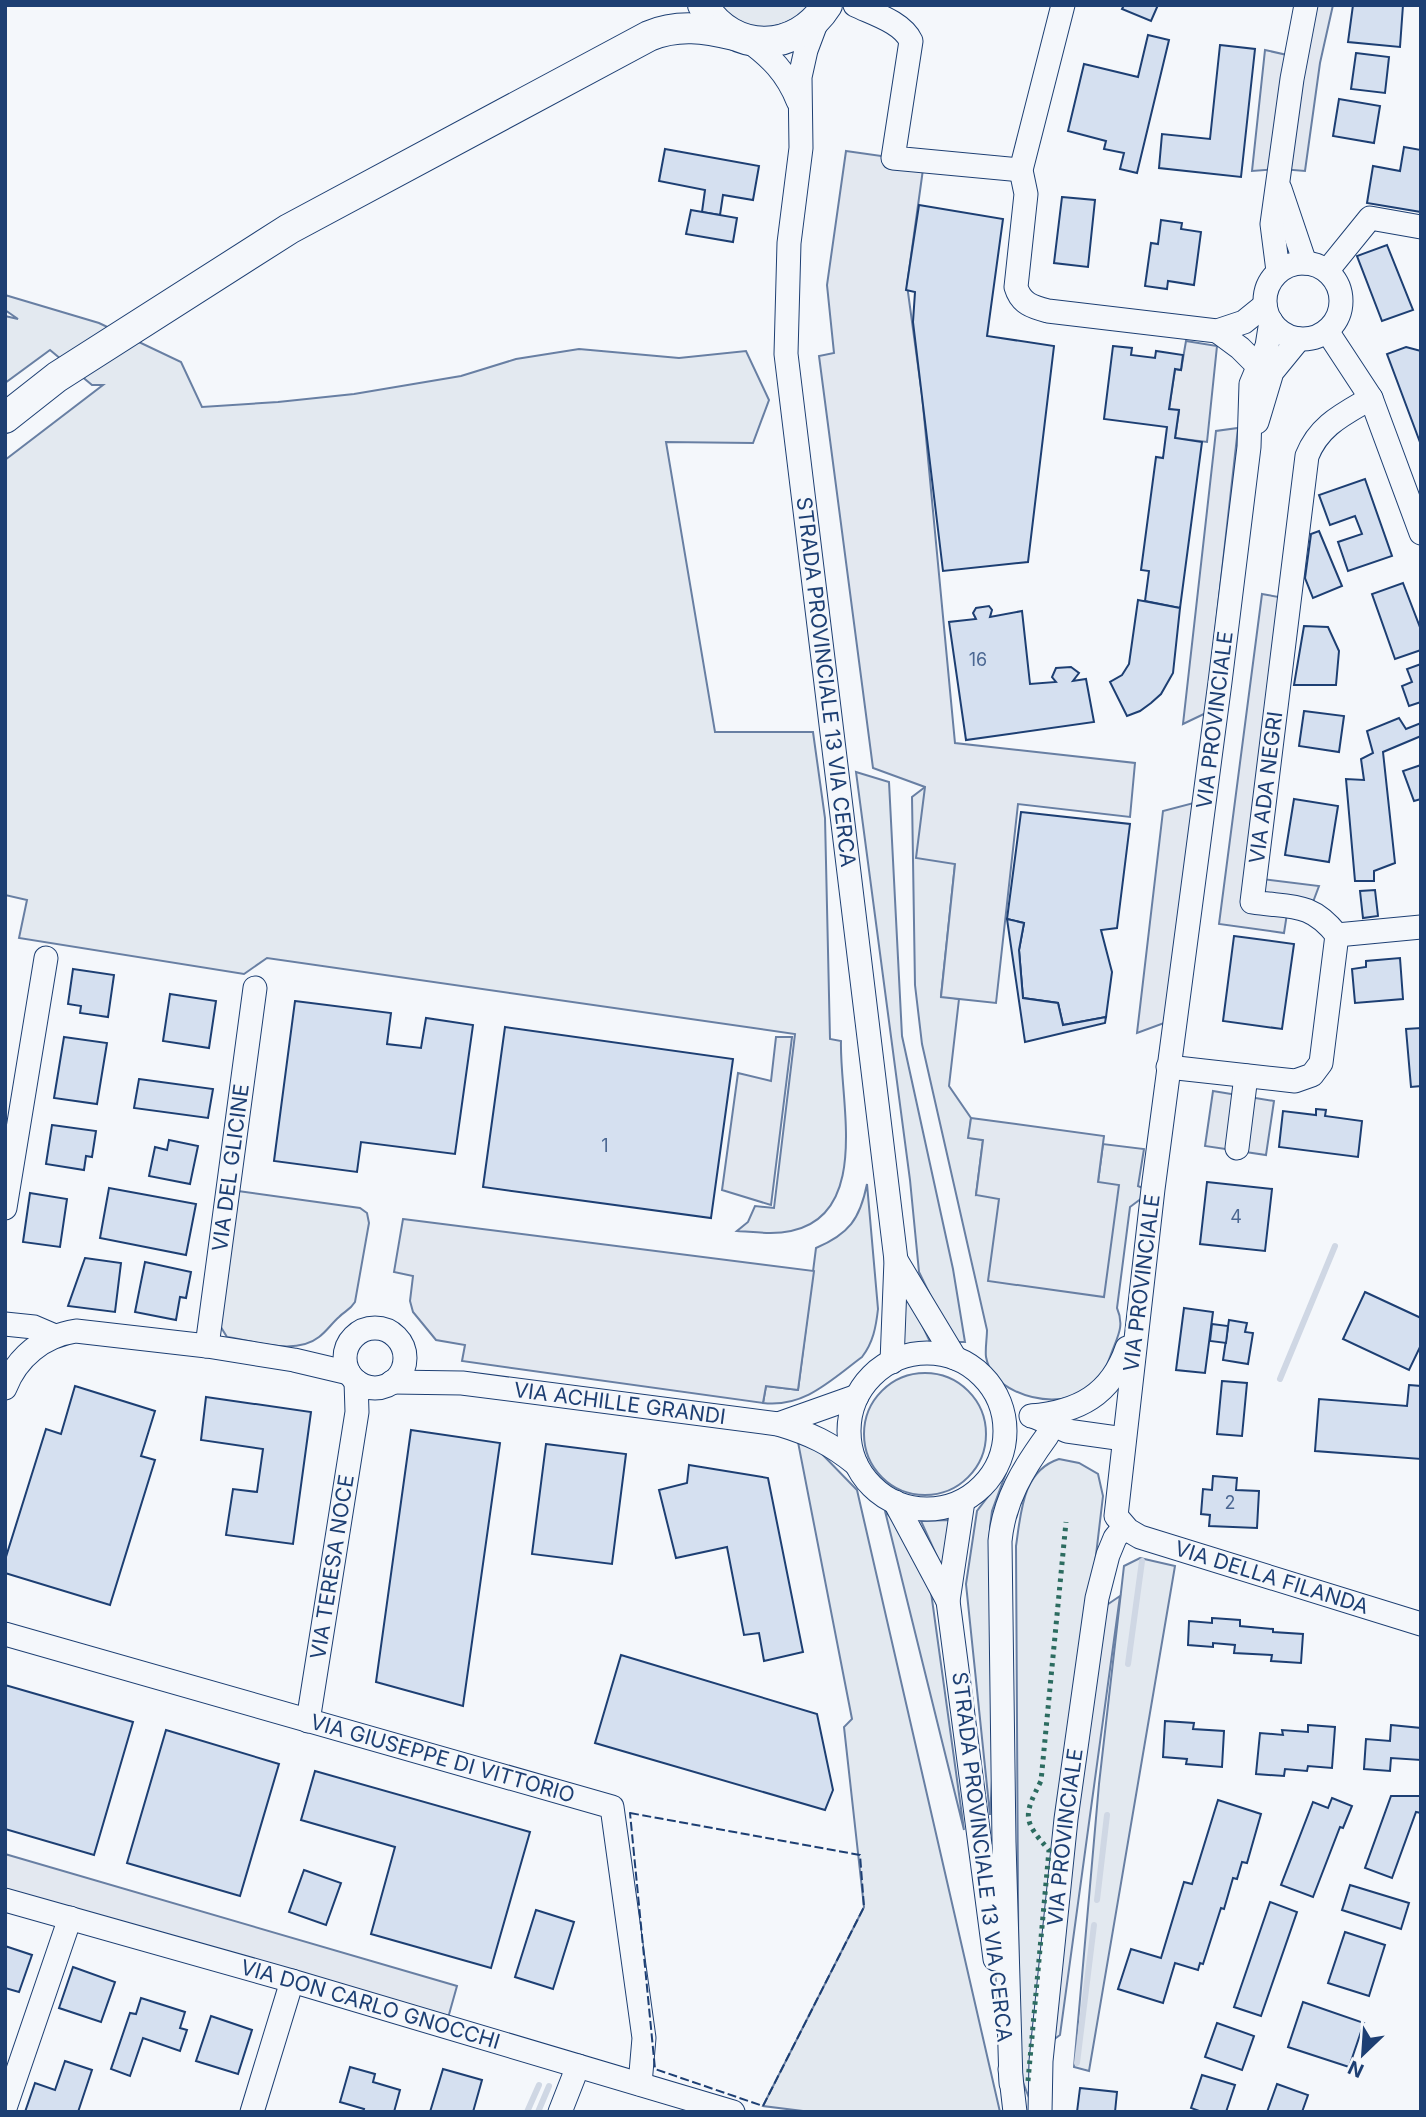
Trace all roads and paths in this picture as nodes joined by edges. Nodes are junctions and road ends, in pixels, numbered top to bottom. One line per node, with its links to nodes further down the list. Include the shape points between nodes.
1 (676, 5): 7 (main road)
2 (703, 5): 8 (main road, STRADA PROVINCIALE 13 VIA CERCA, via 715,22)
3 (855, 5): 10 (street, via 897,25 911,41 893,158)
4 (1063, 5): 10 (street)
5 (1306, 5): 11 (street, VIA PROVINCIALE)
6 (823, 11): 8 (main road, STRADA PROVINCIALE 13 VIA CERCA, via 804,30 782,40); 9 (street, STRADA PROVINCIALE 13 VIA CERCA, via 802,63)
7 (649, 36): 8 (main road, via 688,28); 21 (main road, via 289,229 57,377)
8 (740, 37): 9 (street, STRADA PROVINCIALE 13 VIA CERCA, via 784,72)
9 (799, 104): 32 (street, STRADA PROVINCIALE 13 VIA CERCA, via 801,148 789,243 786,354)
10 (1021, 170): 16 (street, via 1026,194 1016,288 1028,305)
11 (1279, 186): 13 (street, VIA PROVINCIALE); 14 (street, VIA PROVINCIALE, via 1272,224)
12 (1421, 228): 13 (street, via 1370,218)
13 (1316, 267): 14 (street, via 1295,263); 17 (street, VIA PROVINCIALE, via 1337,284 1342,300 1338,317)
14 (1278, 271): 15 (street, VIA PROVINCIALE, via 1267,288)
15 (1268, 313): 16 (street); 18 (street, via 1284,334); 19 (street, VIA PROVINCIALE, via 1267,346)
16 (1217, 331): 19 (street)
17 (1327, 331): 18 (street); 20 (street)
18 (1299, 339): 22 (street, VIA PROVINCIALE, via 1272,372)
19 (1258, 366): 22 (street, VIA PROVINCIALE, via 1251,384)
20 (1371, 398): 23 (street); 25 (street, VIA ADA NEGRI, via 1322,429 1307,456 1252,902 1310,910)
21 (5, 418)
22 (1249, 447): 28 (street, VIA PROVINCIALE)
23 (1421, 533)
24 (1421, 927): 25 (street)
25 (1337, 935): 29 (street, via 1321,1063 1300,1081)
26 (46, 958): 31 (street)
27 (255, 988): 37 (street, VIA DEL GLICINE)
28 (1168, 1067): 29 (street); 33 (street, VIA PROVINCIALE)
29 (1246, 1076): 30 (street)
30 (1237, 1148)
31 (5, 1208)
32 (896, 1260): 39 (street, STRADA PROVINCIALE 13 VIA CERCA); 41 (street, STRADA PROVINCIALE 13 VIA CERCA)
33 (1137, 1319): 49 (street, via 1121,1364 1108,1384 1064,1411); 52 (street, VIA PROVINCIALE)
34 (5, 1324): 35 (street, via 34,1327)
35 (55, 1336): 37 (street, via 76,1331); 45 (street, via 19,1361)
36 (350, 1342): 38 (street, via 364,1330 377,1328 393,1335); 40 (street, via 321,1355); 42 (street, via 345,1355)
37 (207, 1346): 40 (street)
38 (402, 1346): 43 (street, via 440,1375); 44 (street, via 403,1366)
39 (955, 1358): 41 (street, STRADA PROVINCIALE 13 VIA CERCA, via 912,1354); 46 (street, STRADA PROVINCIALE 13 VIA CERCA, via 978,1372)
40 (294, 1360): 42 (street)
41 (892, 1362): 47 (street, STRADA PROVINCIALE 13 VIA CERCA, via 871,1376)
42 (353, 1377): 44 (street, via 369,1387); 48 (street, VIA TERESA NOCE)
43 (462, 1383): 44 (street); 50 (street, VIA ACHILLE GRANDI)
44 (388, 1384): 48 (street, via 368,1396)
45 (5, 1388)
46 (995, 1392): 49 (street); 54 (street, STRADA PROVINCIALE 13 VIA CERCA, via 1005,1424)
47 (857, 1396): 50 (street, VIA ACHILLE GRANDI); 53 (street, STRADA PROVINCIALE 13 VIA CERCA, via 850,1419)
48 (357, 1412): 61 (street, VIA TERESA NOCE)
49 (1031, 1416): 51 (street)
50 (778, 1424): 53 (street, VIA ACHILLE GRANDI, via 824,1440)
51 (1057, 1434): 52 (street); 54 (street, via 1028,1444); 66 (street, via 1025,1466 1003,1516 1000,1541)
52 (1124, 1440): 57 (street, VIA PROVINCIALE, via 1116,1516)
53 (856, 1464): 56 (street, STRADA PROVINCIALE 13 VIA CERCA, via 873,1487)
54 (997, 1466): 55 (street, STRADA PROVINCIALE 13 VIA CERCA, via 983,1486)
55 (963, 1501): 56 (street, STRADA PROVINCIALE 13 VIA CERCA, via 917,1509); 58 (street, STRADA PROVINCIALE 13 VIA CERCA)
56 (895, 1502): 58 (street, STRADA PROVINCIALE 13 VIA CERCA)
57 (1124, 1527): 59 (street, VIA DELLA FILANDA, via 1140,1537); 73 (street, VIA PROVINCIALE, via 1108,1555 1097,1598 1066,1819 1041,2061)
58 (948, 1601): 66 (street, STRADA PROVINCIALE 13 VIA CERCA)
59 (1421, 1624)
60 (5, 1634): 61 (street, VIA GIUSEPPE DI VITTORIO)
61 (307, 1721): 67 (street, VIA GIUSEPPE DI VITTORIO, via 612,1807 644,2038)
62 (5, 1900): 63 (street, VIA DON CARLO GNOCCHI)
63 (70, 1918): 64 (street, VIA DON CARLO GNOCCHI); 68 (street)
64 (292, 1981): 65 (street, VIA DON CARLO GNOCCHI); 69 (street)
65 (578, 2066): 67 (street, VIA DON CARLO GNOCCHI); 70 (street)
66 (1011, 2083): 72 (street, STRADA PROVINCIALE 13 VIA CERCA)
67 (640, 2084): 71 (street, VIA DON CARLO GNOCCHI)
68 (5, 2108)
69 (253, 2112)
70 (560, 2112)
71 (733, 2112)
72 (1015, 2112)
73 (1040, 2112)

